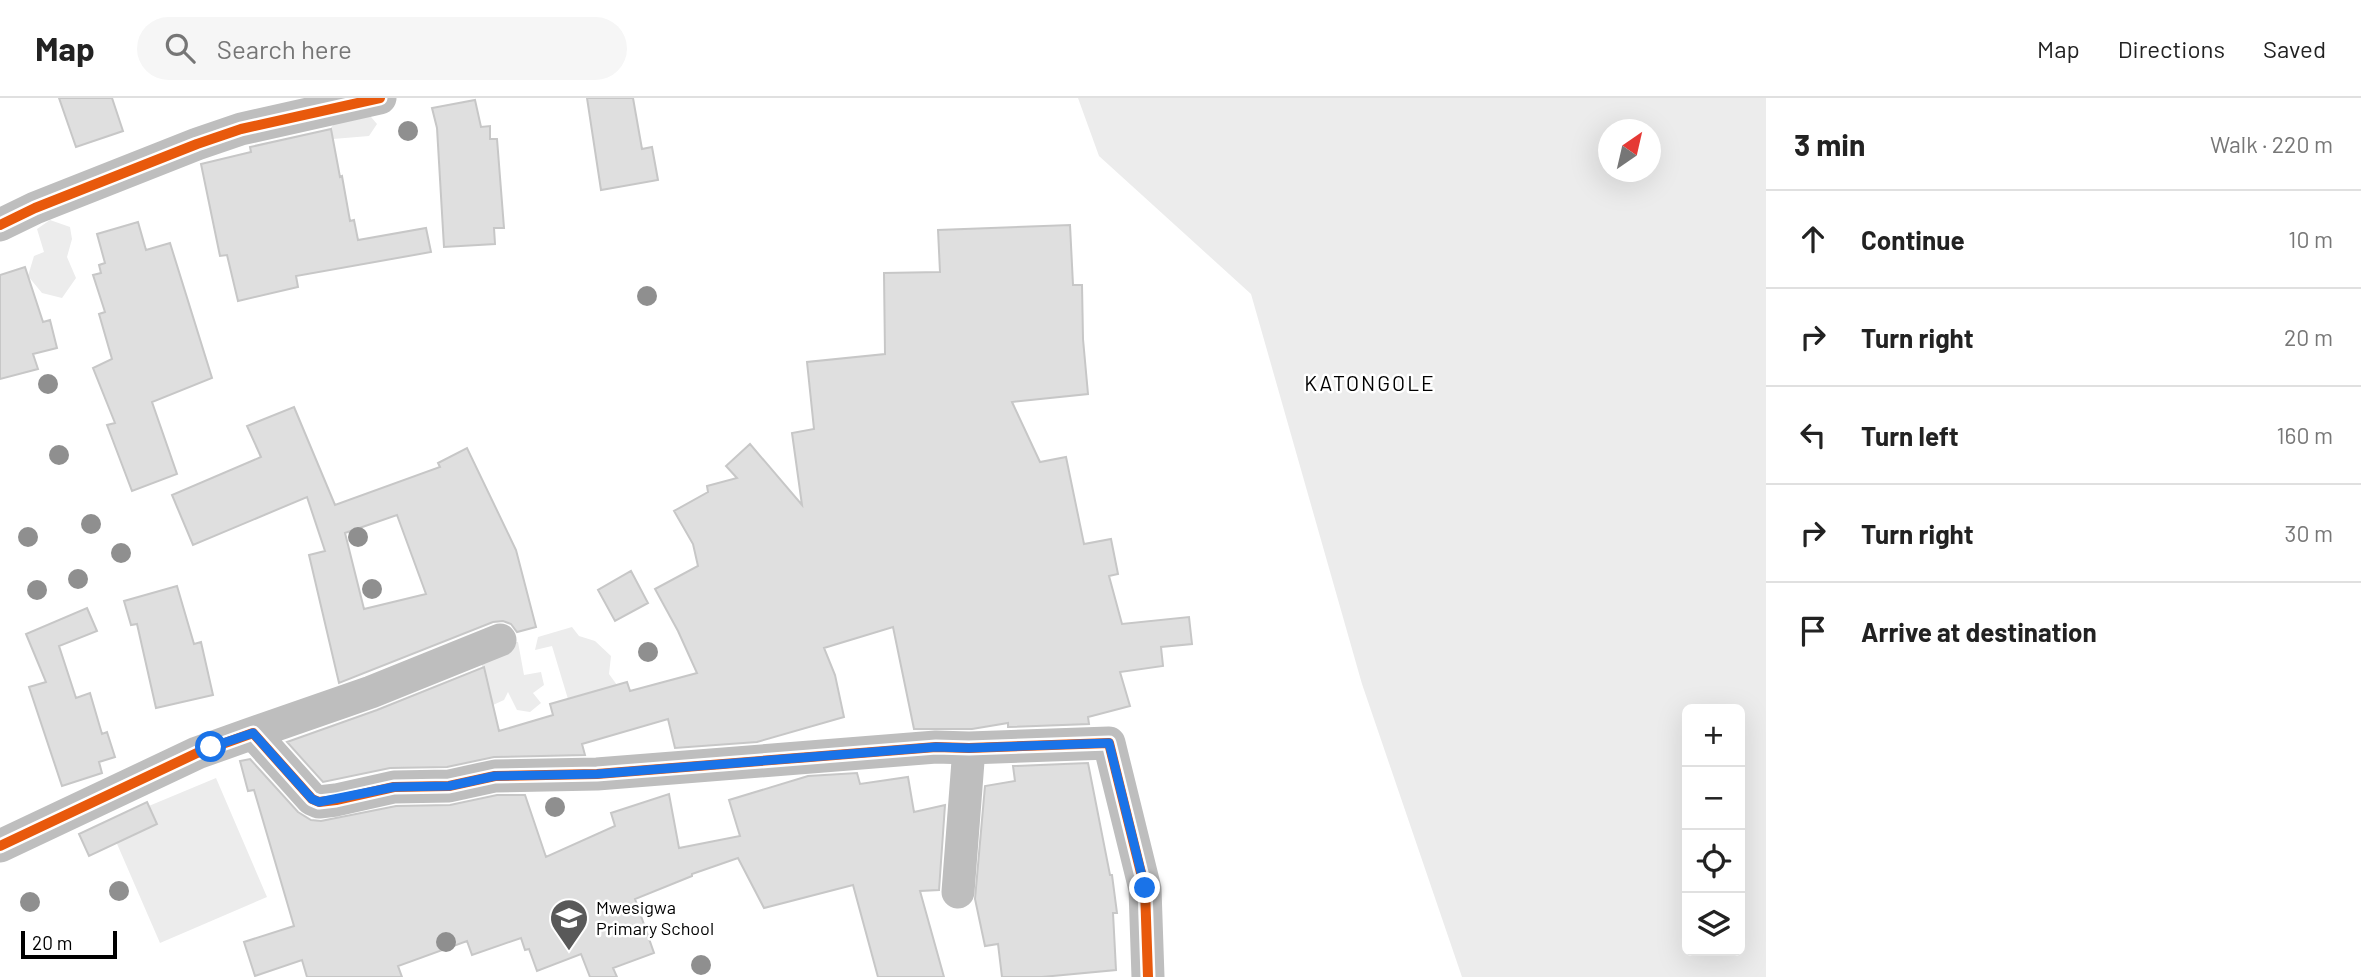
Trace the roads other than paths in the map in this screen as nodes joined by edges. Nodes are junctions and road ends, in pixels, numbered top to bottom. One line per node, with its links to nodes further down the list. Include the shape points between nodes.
1 (380, 98): 2 (street, via 241,129)
2 (0, 225)
3 (500, 640): 4 (street)
4 (253, 733): 5 (street, via 319,802 394,787 449,786 495,776 597,774); 6 (street, via 197,753)
5 (969, 748): 7 (street); 8 (street, via 1109,743 1145,888)
6 (0, 846)
7 (958, 892)
8 (1148, 977)

